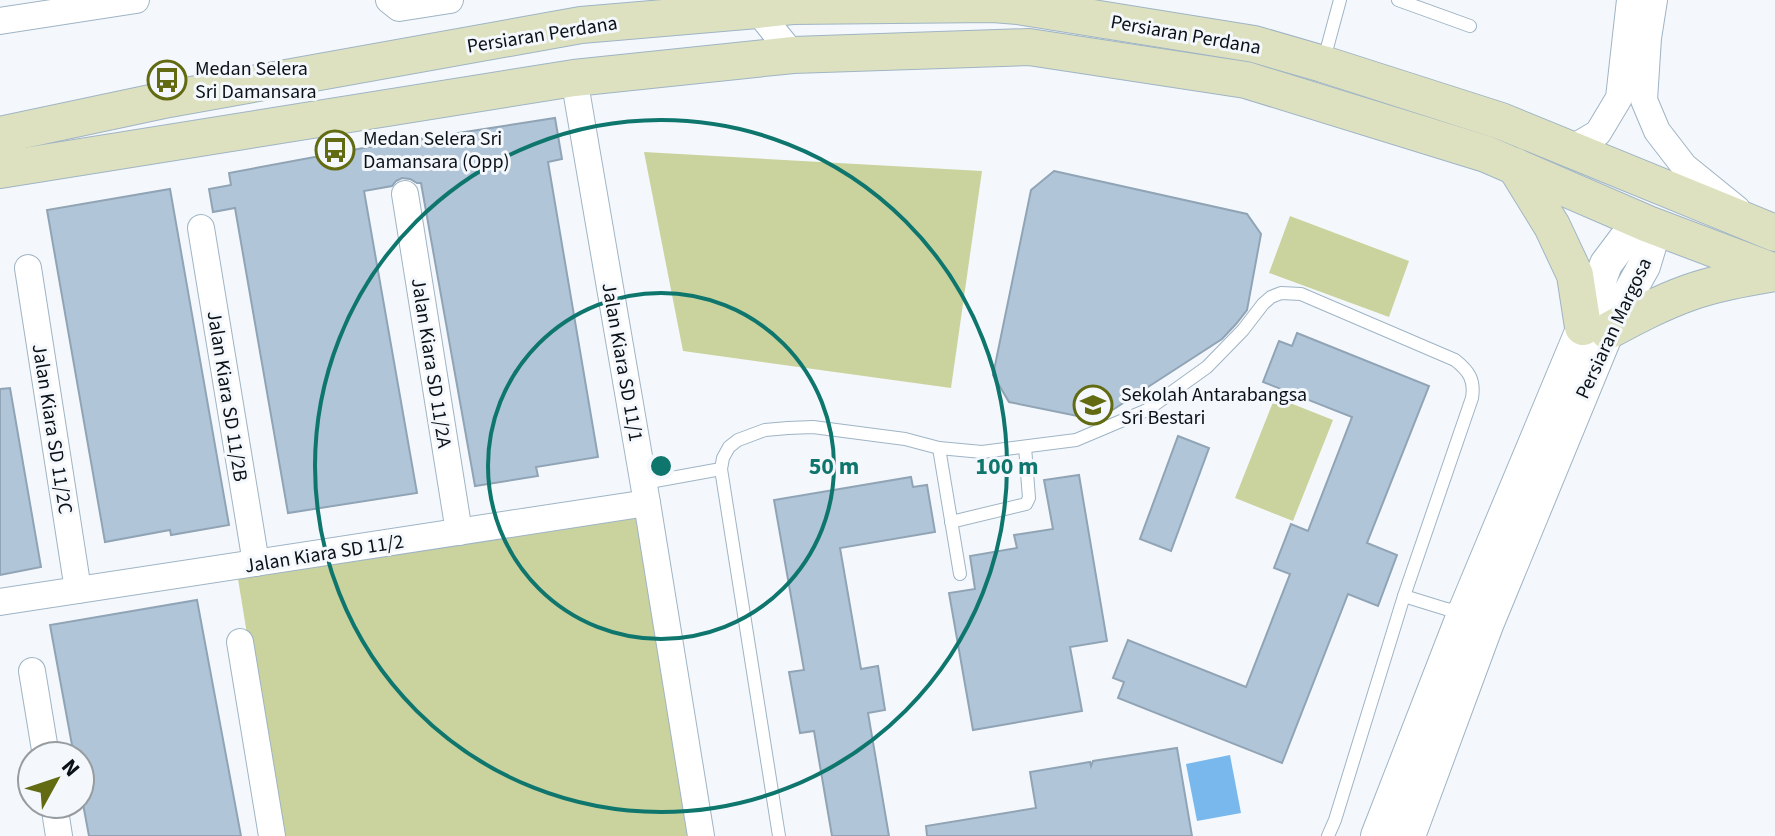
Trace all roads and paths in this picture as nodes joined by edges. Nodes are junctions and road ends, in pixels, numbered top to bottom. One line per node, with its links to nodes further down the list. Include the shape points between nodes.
1 (136, 0): 10 (street)
2 (1340, 0): 13 (lane)
3 (1398, 0): 11 (lane)
4 (1630, 0): 16 (street, via 1619,98 1598,133)
5 (1654, 0): 24 (street, via 1644,100 1657,131 1684,166)
6 (443, 1): 8 (street)
7 (1018, 3): 9 (main road, Persiaran Perdana); 13 (main road, Persiaran Perdana, via 1254,44)
8 (394, 4)
9 (756, 5): 12 (street); 15 (main road, Persiaran Perdana, via 581,25)
10 (0, 21)
11 (1470, 26)
12 (793, 55): 14 (main road, Persiaran Perdana); 17 (main road, Persiaran Perdana, via 1029,47 1246,80)
13 (1323, 64): 16 (main road, Persiaran Perdana)
14 (574, 78): 18 (main road, Persiaran Perdana); 31 (street, Jalan Kiara SD 11/1)
15 (0, 135)
16 (1571, 149): 19 (main road, Persiaran Perdana)
17 (1515, 166): 22 (main road, Persiaran Perdana); 27 (main road, via 1552,226)
18 (0, 170)
19 (1622, 170): 21 (main road, Persiaran Perdana); 22 (main road, via 1637,191)
20 (405, 194): 33 (street, Jalan Kiara SD 11/2A)
21 (1708, 205): 22 (main road); 24 (main road, Persiaran Perdana)
22 (1648, 224): 26 (main road, Persiaran Perdana); 27 (street, Persiaran Margosa, via 1624,240 1606,264)
23 (201, 228): 34 (street, Jalan Kiara SD 11/2B)
24 (1765, 228)
25 (28, 268): 36 (street, Jalan Kiara SD 11/2C)
26 (1775, 272): 27 (main road, via 1690,292)
27 (1595, 329): 39 (street, Persiaran Margosa); 48 (street, Persiaran Margosa)
28 (1025, 447): 29 (lane, via 982,452); 32 (lane, via 1029,501); 37 (lane, via 1076,440 1147,410 1207,367 1271,297 1301,294 1455,360 1472,377 1472,398)
29 (939, 448): 30 (lane, via 813,427 765,430 729,447); 32 (lane)
30 (721, 469): 31 (lane); 45 (lane)
31 (646, 493): 33 (street, Jalan Kiara SD 11/2); 44 (street, Jalan Kiara SD 11/1)
32 (951, 522): 35 (lane)
33 (459, 532): 34 (street, Jalan Kiara SD 11/2)
34 (256, 563): 36 (street, Jalan Kiara SD 11/2)
35 (960, 574)
36 (78, 590): 38 (street, Jalan Kiara SD 11/2)
37 (1404, 596): 39 (lane); 46 (lane)
38 (0, 602)
39 (1464, 612): 47 (street, Persiaran Margosa)
40 (240, 642): 43 (street)
41 (32, 671): 42 (street)
42 (43, 740)
43 (272, 836)
44 (701, 836)
45 (779, 836)
46 (1328, 836)
47 (1377, 836)
48 (1409, 836)

